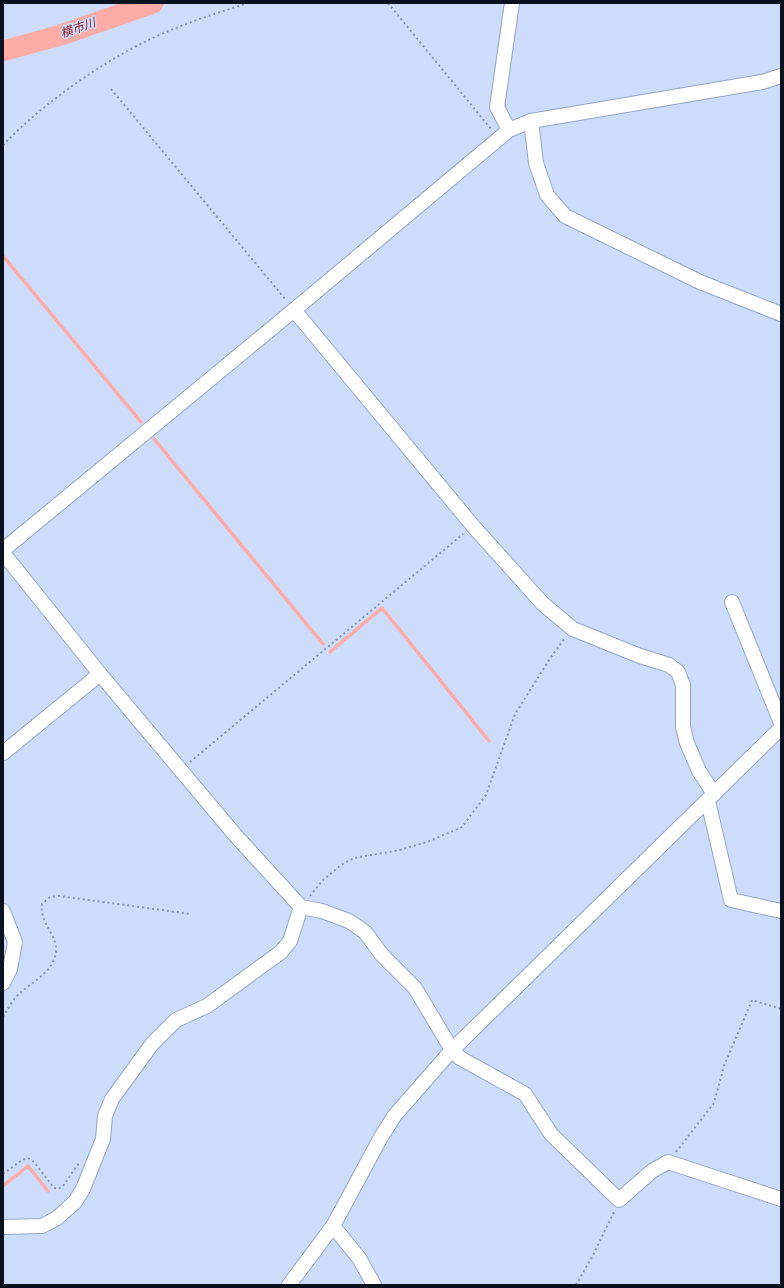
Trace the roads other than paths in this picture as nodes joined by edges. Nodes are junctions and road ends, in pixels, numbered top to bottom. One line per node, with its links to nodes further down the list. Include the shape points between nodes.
1 (512, 3): 4 (street, via 496,107)
2 (781, 76): 3 (street, via 762,82)
3 (531, 121): 4 (street); 6 (street, via 536,163 547,194 565,216 700,282)
4 (504, 134): 5 (street)
5 (294, 310): 7 (street); 13 (street, via 473,526 543,604 572,629 669,665 678,672 683,685 683,727 687,743)
6 (781, 314)
7 (3, 552): 9 (street)
8 (732, 602): 10 (street)
9 (100, 674): 12 (street); 14 (street, via 236,836)
10 (781, 723)
11 (781, 728): 13 (street)
12 (3, 753)
13 (711, 797): 16 (street, via 731,900); 18 (street)
14 (301, 907): 18 (street, via 322,911 349,921 365,932 382,956 415,988); 21 (street, via 290,941 281,952 207,1006 176,1020 152,1044 112,1099 105,1116 103,1139 75,1202 57,1218 42,1226)
15 (3, 911): 17 (street, via 14,942 10,969)
16 (781, 911)
17 (3, 983)
18 (452, 1050): 19 (street, via 460,1058 525,1094 551,1134 619,1200 652,1171 668,1162); 20 (street, via 395,1115)
19 (781, 1199)
20 (333, 1226): 22 (street); 23 (street, via 359,1258)
21 (3, 1227)
22 (290, 1285)
23 (374, 1285)

